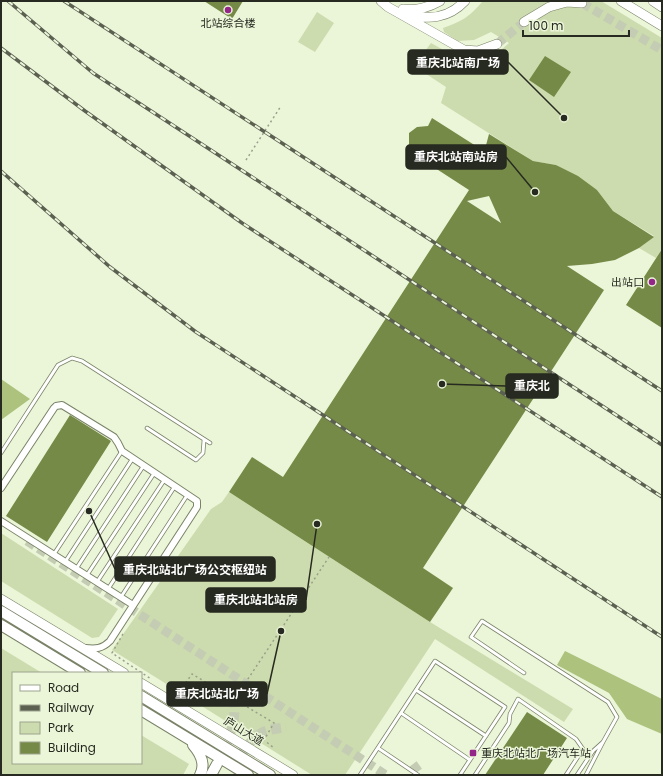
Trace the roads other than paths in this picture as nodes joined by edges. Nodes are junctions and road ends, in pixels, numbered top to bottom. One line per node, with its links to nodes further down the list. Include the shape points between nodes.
1 (378, 1): 7 (street)
2 (440, 1): 8 (street)
3 (465, 1): 7 (street, via 455,10 433,18 416,16)
4 (621, 1): 11 (street)
5 (653, 1): 9 (street)
6 (582, 3): 10 (street, via 567,2 549,7)
7 (384, 4): 8 (street, via 410,10); 12 (street, via 464,50 478,51)
8 (427, 4)
9 (662, 7)
10 (524, 22)
11 (662, 26)
12 (497, 44)
13 (147, 428): 14 (lane, via 196,460 203,453)
14 (204, 440): 15 (lane); 17 (lane, via 82,361 72,358 58,365)
15 (210, 443)
16 (122, 451): 18 (street); 23 (street, via 114,437 65,406 56,406); 26 (lane)
17 (1, 453)
18 (133, 458): 19 (street); 27 (lane)
19 (144, 465): 20 (street); 28 (lane)
20 (155, 472): 21 (street); 29 (lane)
21 (165, 479): 22 (street); 30 (lane)
22 (175, 486): 24 (street); 31 (lane)
23 (1, 488)
24 (188, 494): 32 (lane); 34 (street, via 198,501 197,507)
25 (1, 521): 26 (street)
26 (54, 554): 27 (street)
27 (65, 562): 28 (street)
28 (76, 569): 29 (street)
29 (87, 575): 30 (street)
30 (97, 582): 31 (street)
31 (108, 589): 32 (street)
32 (121, 597): 34 (street)
33 (1, 598): 37 (street)
34 (134, 605): 37 (street, via 106,645 96,649)
35 (1, 611): 39 (main road)
36 (1, 625): 38 (main road)
37 (84, 648): 40 (street)
38 (78, 672)
39 (101, 672)
40 (122, 672)
41 (524, 673): 49 (lane, via 471,637 482,621 608,702 617,717)
42 (142, 684): 57 (street, 庐山大道)
43 (416, 690): 46 (lane); 47 (lane); 47 (lane, via 435,661 480,690 505,707)
44 (142, 697): 56 (main road)
45 (142, 711): 48 (main road)
46 (401, 713): 50 (lane); 51 (lane)
47 (486, 736): 51 (lane)
48 (187, 737): 53 (main road, via 201,754); 55 (main road)
49 (604, 742): 63 (lane, via 593,751); 64 (lane)
50 (378, 748): 58 (lane); 59 (lane)
51 (470, 760): 60 (lane)
52 (217, 764): 54 (main road)
53 (200, 775)
54 (211, 775)
55 (248, 775)
56 (270, 775)
57 (293, 775)
58 (360, 775)
59 (418, 775)
60 (460, 775)
61 (476, 775): 62 (lane, via 509,723 510,714 518,700 576,739 583,749)
62 (566, 775)
63 (577, 775)
64 (586, 775)

